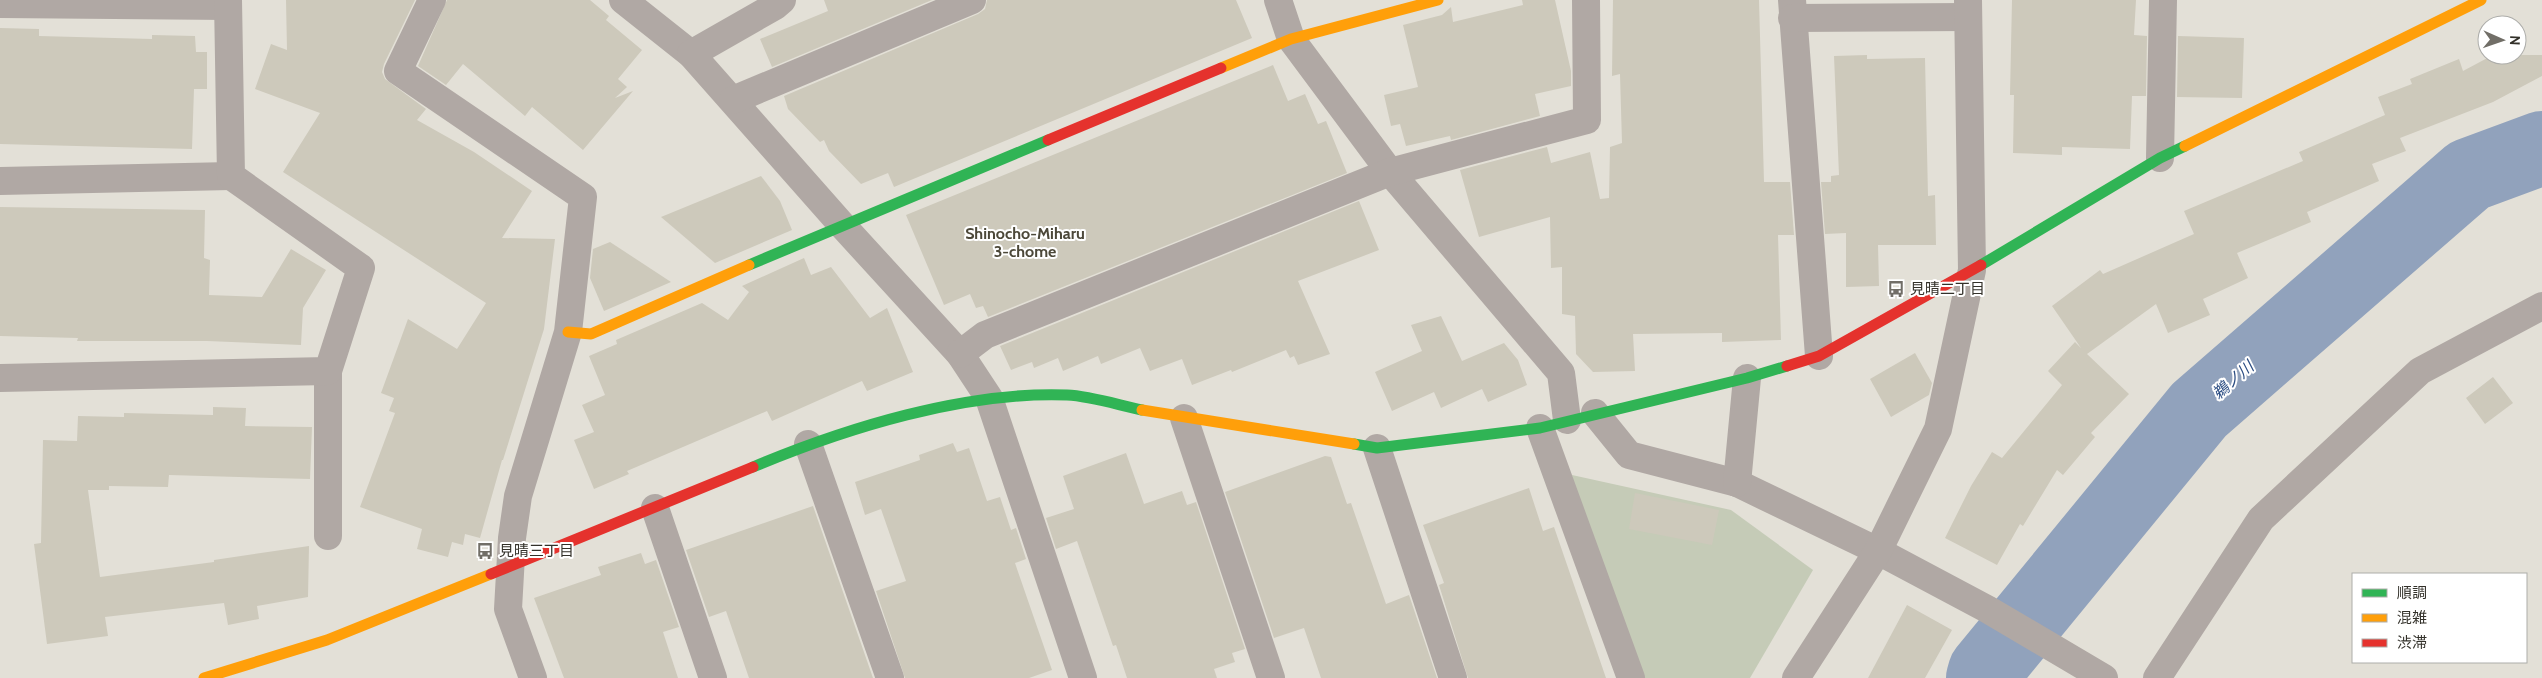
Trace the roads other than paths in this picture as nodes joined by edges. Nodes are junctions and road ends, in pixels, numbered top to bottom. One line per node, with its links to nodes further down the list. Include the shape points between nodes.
1 (432, 0): 24 (street, via 398,71 582,197)
2 (623, 0): 15 (street)
3 (782, 0): 15 (street)
4 (972, 0): 16 (street)
5 (1278, 0): 14 (street)
6 (1438, 0): 14 (street)
7 (1586, 0): 18 (street, via 1587,120)
8 (2162, 0): 17 (street)
9 (2481, 0): 17 (street)
10 (228, 3): 11 (street); 19 (street)
11 (0, 4)
12 (1792, 9): 13 (street); 26 (street)
13 (1968, 9): 22 (street)
14 (1291, 39): 18 (street); 21 (street)
15 (692, 54): 16 (street)
16 (733, 100): 21 (street)
17 (2160, 158): 22 (street)
18 (1390, 172): 25 (street, via 985,336); 33 (street, via 1561,373)
19 (231, 176): 20 (street); 27 (street, via 361,268)
20 (0, 181)
21 (842, 225): 24 (street, via 591,334); 25 (street)
22 (1972, 270): 26 (street); 40 (street, via 1938,429)
23 (2542, 306): 52 (street, via 2420,371 2261,519)
24 (568, 332): 41 (street, via 518,496)
25 (960, 354): 30 (street)
26 (1819, 356): 29 (street)
27 (328, 371): 28 (street); 39 (street)
28 (0, 378)
29 (1747, 378): 31 (street); 37 (street)
30 (989, 398): 32 (street, via 1068,395); 35 (street, via 894,419); 46 (street)
31 (1595, 413): 33 (street); 37 (street, via 1629,455)
32 (1184, 418): 36 (street); 47 (street)
33 (1567, 420): 34 (street)
34 (1540, 428): 36 (street); 49 (street)
35 (808, 444): 38 (street); 45 (street)
36 (1377, 448): 48 (street)
37 (1737, 482): 40 (street)
38 (654, 508): 41 (street); 44 (street)
39 (328, 536)
40 (1878, 551): 50 (street); 51 (street, via 1987,609)
41 (511, 566): 42 (street, via 327,640); 43 (street, via 508,609)
42 (204, 678)
43 (533, 678)
44 (713, 678)
45 (890, 678)
46 (1083, 678)
47 (1271, 678)
48 (1453, 678)
49 (1631, 678)
50 (1796, 678)
51 (2104, 678)
52 (2157, 678)

